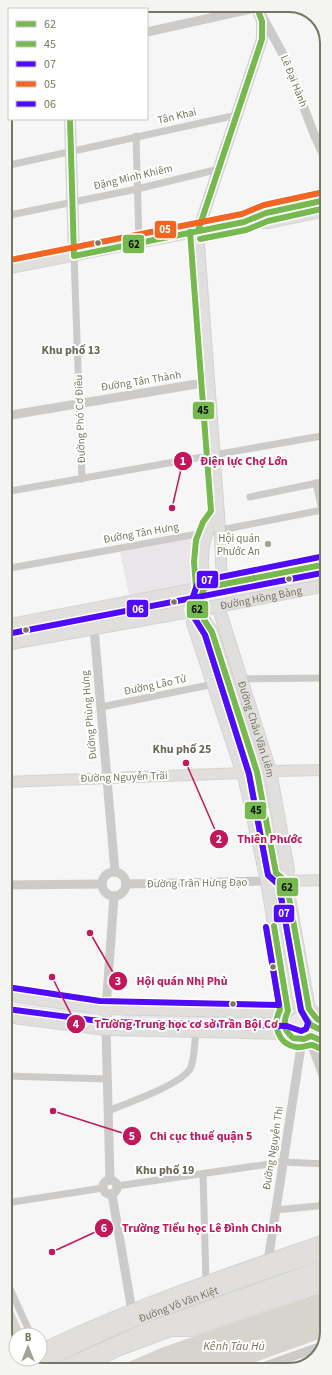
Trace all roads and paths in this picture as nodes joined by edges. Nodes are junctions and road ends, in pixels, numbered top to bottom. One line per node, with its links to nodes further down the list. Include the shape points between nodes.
1 (235, 12): 4 (street)
2 (259, 12): 5 (main road, via 262,21 262,39)
3 (260, 12): 8 (street, Lê Đại Hành, via 286,58)
4 (148, 32)
5 (237, 115): 7 (street, Tân Khai); 11 (main road)
6 (70, 120): 9 (main road, Đường Phó Cơ Điều)
7 (136, 136): 9 (street, Tân Khai); 12 (street)
8 (320, 147)
9 (71, 151): 10 (street, Tân Khai); 13 (main road, Đường Phó Cơ Điều)
10 (12, 164)
11 (219, 169): 12 (street, Đặng Minh Khiêm); 18 (main road)
12 (137, 189): 13 (street, Đặng Minh Khiêm); 19 (street)
13 (72, 201): 16 (street, Đặng Minh Khiêm); 20 (main road, Đường Phó Cơ Điều)
14 (320, 201): 17 (main road, via 266,213)
15 (320, 212): 17 (main road, via 269,223)
16 (12, 214)
17 (244, 222): 18 (main road)
18 (198, 231): 19 (main road); 22 (main road)
19 (139, 243): 20 (main road)
20 (74, 256): 21 (main road); 23 (street, Đường Phó Cơ Điều)
21 (12, 268)
22 (209, 382): 23 (street, Đường Tân Thành); 26 (main road)
23 (79, 403): 24 (street, Đường Tân Thành); 27 (street, Đường Phó Cơ Điều)
24 (12, 415)
25 (320, 436): 26 (street)
26 (214, 456): 27 (street); 34 (main road)
27 (82, 479): 30 (street)
28 (320, 482): 29 (street)
29 (316, 483): 31 (street); 32 (street)
30 (12, 491)
31 (320, 496)
32 (250, 497)
33 (320, 510): 35 (street, Đường Tân Hưng)
34 (218, 514): 35 (main road); 36 (main road)
35 (219, 530): 36 (street, Đường Tân Hưng); 39 (main road)
36 (206, 533): 38 (street, Đường Tân Hưng); 41 (main road, via 202,552)
37 (320, 565): 39 (main road, Đường Hồng Bàng)
38 (12, 568)
39 (222, 585): 41 (main road, Đường Hồng Bàng); 42 (main road)
40 (320, 586): 42 (main road, Đường Hồng Bàng)
41 (204, 588): 43 (main road); 44 (main road, Đường Hồng Bàng)
42 (218, 606): 43 (main road, Đường Hồng Bàng); 47 (main road); 50 (main road, Đường Châu Văn Liêm)
43 (197, 609): 46 (main road, Đường Hồng Bàng); 47 (main road, Đường Châu Văn Liêm); 52 (main road, Đường Châu Văn Liêm, via 193,623)
44 (92, 610): 45 (main road, Đường Hồng Bàng); 46 (main road)
45 (12, 625)
46 (94, 628): 48 (main road, Đường Hồng Bàng); 53 (street, Đường Phùng Hưng)
47 (212, 632): 51 (main road, Đường Châu Văn Liêm)
48 (12, 643)
49 (320, 678): 50 (street)
50 (240, 679): 51 (main road); 55 (main road, Đường Châu Văn Liêm)
51 (228, 681): 52 (main road); 56 (main road, Đường Châu Văn Liêm)
52 (214, 684): 53 (street, Đường Lão Tử); 57 (main road, Đường Châu Văn Liêm)
53 (101, 707): 58 (street, Đường Phùng Hưng)
54 (320, 770): 55 (main road)
55 (270, 771): 56 (main road); 63 (main road, Đường Châu Văn Liêm, via 288,870)
56 (257, 772): 57 (main road); 61 (main road, Đường Châu Văn Liêm)
57 (243, 773): 58 (main road, Đường Nguyễn Trãi); 61 (main road, Đường Châu Văn Liêm)
58 (107, 778): 59 (main road, Đường Nguyễn Trãi); 60 (street, Đường Phùng Hưng)
59 (12, 782)
60 (114, 872): 64 (street, via 106,876); 65 (street, via 121,874)
61 (272, 877): 63 (main road); 65 (street, Đường Trần Hưng Đạo); 71 (main road, Đường Châu Văn Liêm)
62 (320, 880): 63 (main road)
63 (286, 881): 70 (main road, Đường Châu Văn Liêm)
64 (102, 884): 66 (street); 67 (street, via 105,893)
65 (126, 884): 67 (street, via 124,892)
66 (12, 885)
67 (114, 896): 69 (street)
68 (12, 996): 69 (main road)
69 (106, 1009): 71 (main road); 75 (main road)
70 (309, 1009): 71 (main road, via 299,1006); 73 (main road)
71 (287, 1012): 77 (main road, via 284,1026)
72 (12, 1018): 75 (main road)
73 (320, 1020)
74 (320, 1025): 78 (main road)
75 (106, 1030): 76 (main road); 82 (street)
76 (196, 1033): 77 (main road); 83 (street, via 192,1065 185,1074 158,1090)
77 (287, 1034): 78 (main road, via 294,1039)
78 (307, 1038): 79 (main road); 80 (street); 84 (street, Đường Nguyễn Thi)
79 (320, 1041)
80 (320, 1069)
81 (12, 1076): 82 (street)
82 (107, 1079): 83 (street)
83 (108, 1110): 87 (street)
84 (283, 1162): 85 (street); 86 (street); 91 (street, Đường Nguyễn Thi)
85 (320, 1164)
86 (203, 1174): 87 (street); 97 (street)
87 (113, 1187): 88 (street, via 107,1194); 100 (street)
88 (103, 1188): 89 (street)
89 (12, 1202)
90 (320, 1206): 91 (street)
91 (276, 1210): 94 (street, Đường Nguyễn Thi)
92 (320, 1242): 94 (main road, Đường Võ Văn Kiệt)
93 (320, 1254): 107 (main road, Đường Võ Văn Kiệt, via 150,1315)
94 (268, 1261): 97 (main road, Đường Võ Văn Kiệt)
95 (320, 1267): 106 (main road, Đường Võ Văn Kiệt, via 172,1320)
96 (320, 1276): 102 (main road, via 223,1308)
97 (206, 1282): 100 (main road, Đường Võ Văn Kiệt)
98 (320, 1284): 102 (main road, Đường Võ Văn Kiệt, via 191,1330)
99 (12, 1293): 101 (street)
100 (132, 1311): 103 (main road, Đường Võ Văn Kiệt)
101 (27, 1327)
102 (171, 1330): 105 (main road, Đường Võ Văn Kiệt)
103 (48, 1348)
104 (316, 1348): 110 (street)
105 (120, 1349): 106 (main road); 109 (main road, Đường Võ Văn Kiệt)
106 (91, 1353): 108 (main road, Đường Võ Văn Kiệt)
107 (44, 1363)
108 (70, 1363)
109 (89, 1363)
110 (274, 1363)

